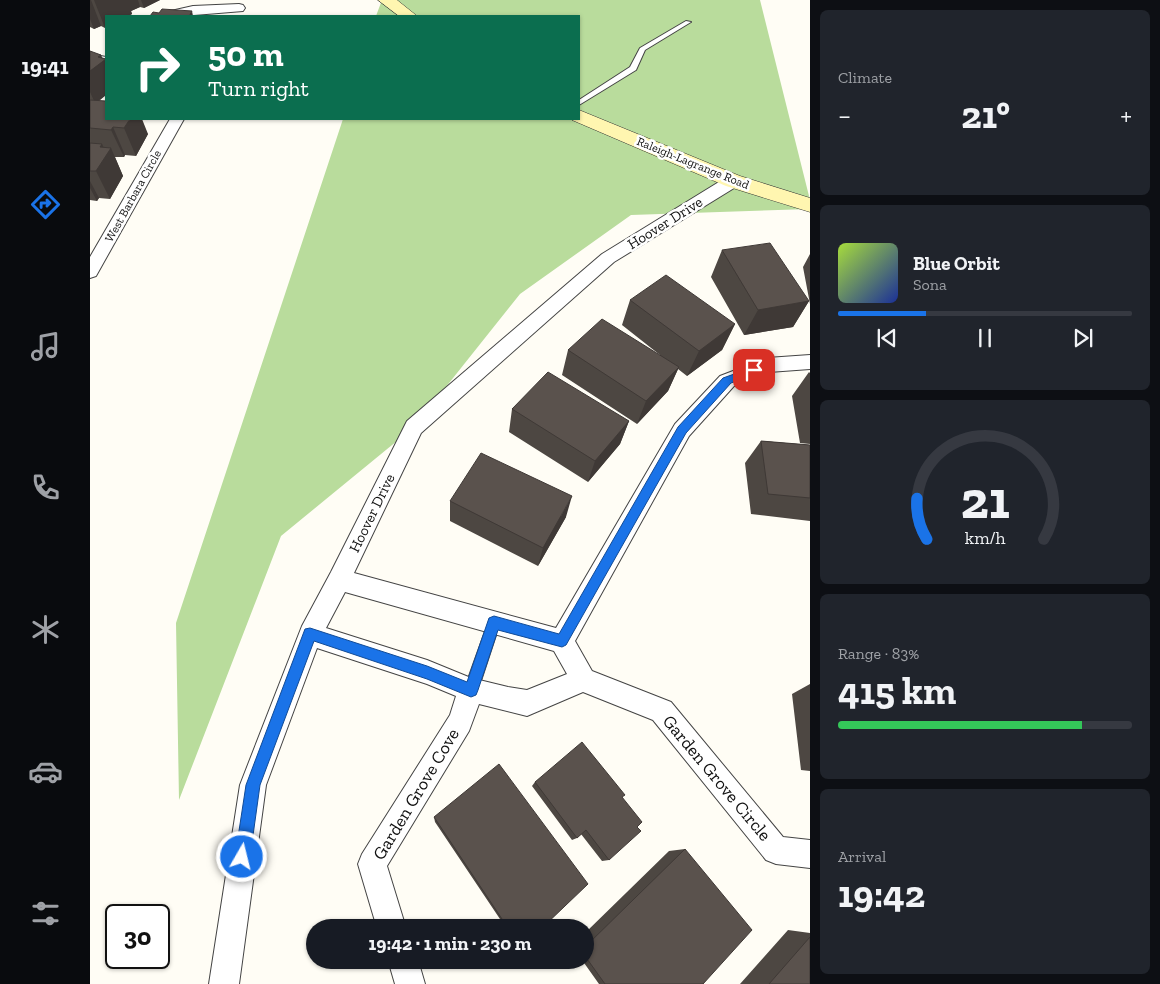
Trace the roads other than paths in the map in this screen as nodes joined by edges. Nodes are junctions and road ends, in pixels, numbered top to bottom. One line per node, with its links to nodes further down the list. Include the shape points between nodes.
1 (253, 0): 3 (street)
2 (386, 0): 5 (main road)
3 (237, 12): 4 (street, via 193,10)
4 (170, 15)
5 (408, 15)
6 (688, 22): 9 (lane, via 652,42 642,50 633,68)
7 (90, 56): 8 (lane)
8 (105, 59)
9 (580, 103)
10 (580, 116): 12 (main road, Raleigh-Lagrange Road)
11 (176, 120): 14 (street, West Barbara Circle)
12 (733, 181): 13 (main road, Raleigh-Lagrange Road); 16 (street, Hoover Drive, via 608,258 414,427)
13 (810, 205)
14 (90, 272)
15 (810, 362): 19 (street, via 767,366 727,381 682,430)
16 (339, 580): 17 (street); 18 (street, Hoover Drive)
17 (494, 622): 19 (street); 21 (lane)
18 (310, 634): 21 (street, via 427,672); 25 (street, Hoover Drive, via 253,785)
19 (562, 641): 20 (street)
20 (584, 680): 21 (street, via 527,703); 22 (street, Garden Grove Circle, via 662,711 776,850)
21 (471, 690): 23 (street, Garden Grove Cove, via 460,722 372,864)
22 (810, 854)
23 (389, 919)
24 (405, 969): 26 (street)
25 (224, 984)
26 (410, 984)

